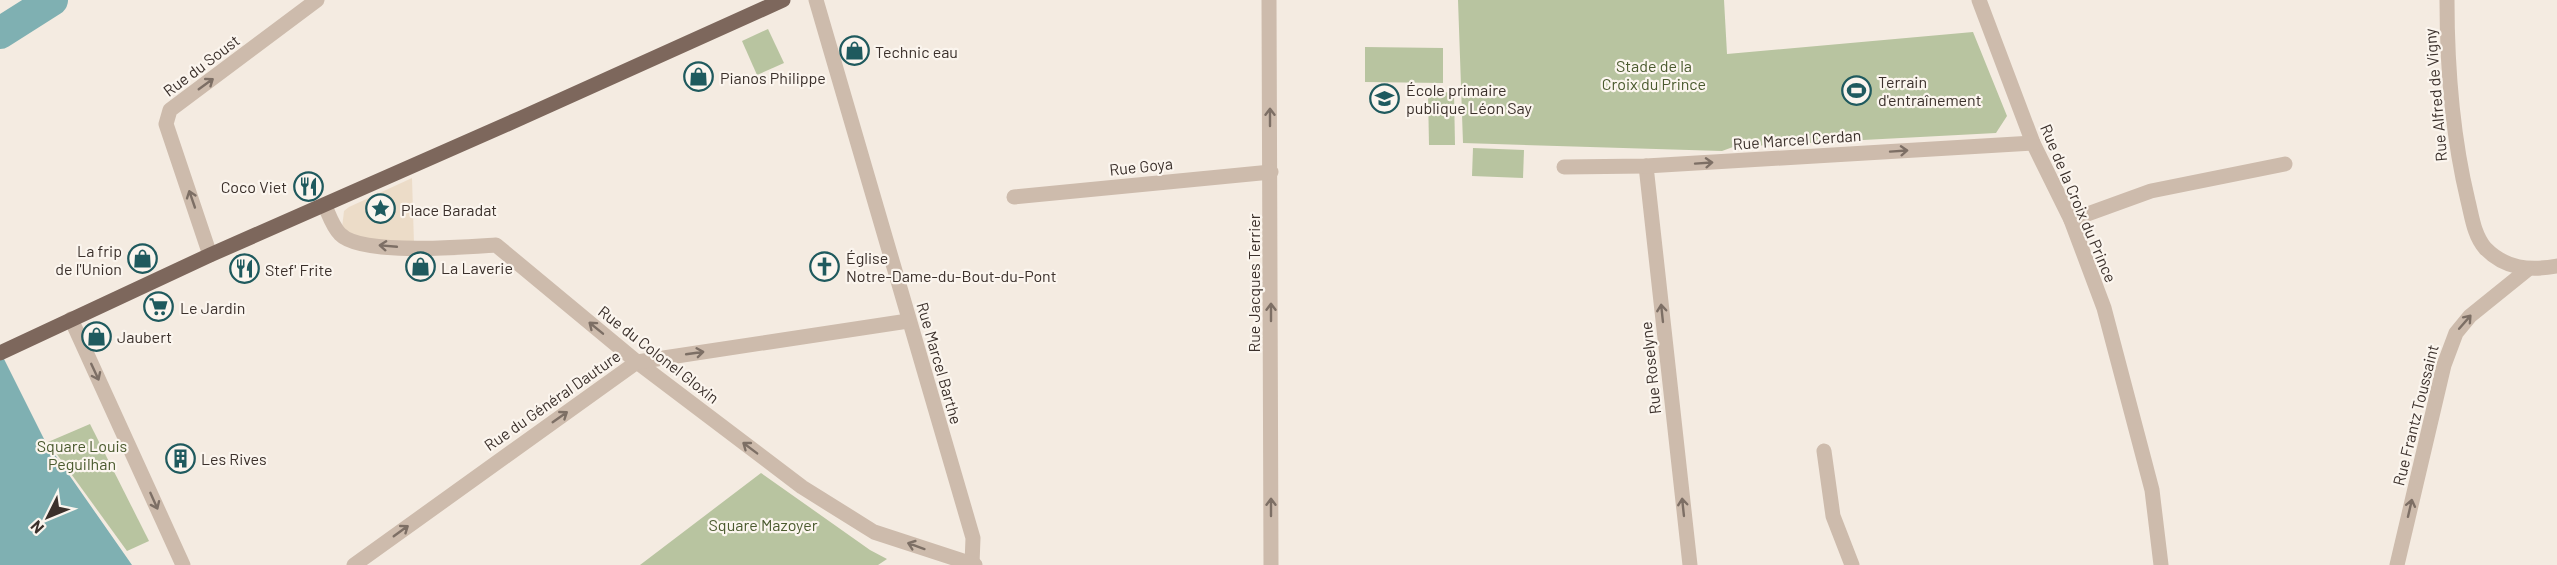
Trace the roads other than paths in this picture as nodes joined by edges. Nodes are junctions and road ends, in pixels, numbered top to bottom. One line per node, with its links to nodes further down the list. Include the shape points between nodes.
1 (317, 0): 16 (street, Rue du Soust, one-way to 1, via 166,124 170,110)
2 (783, 0): 7 (main road)
3 (816, 0): 20 (street, Rue Marcel Barthe)
4 (1269, 0): 12 (street, Rue Jacques Terrier, one-way to 4)
5 (1979, 0): 8 (street, Rue de la Croix du Prince)
6 (2447, 0): 18 (street, Rue Alfred de Vigny, via 2452,111 2459,164 2475,230 2485,247 2504,263)
7 (759, 5): 14 (main road)
8 (2033, 143): 10 (street, Rue Marcel Cerdan, one-way to 8); 15 (street, Rue de la Croix du Prince)
9 (2285, 164): 15 (street, via 2151,191)
10 (1646, 166): 11 (street, Rue Marcel Cerdan); 28 (street, Rue Roselyne, one-way to 10)
11 (1564, 168)
12 (1271, 172): 13 (street, Rue Goya); 27 (street, Rue Jacques Terrier, one-way to 12)
13 (1014, 197)
14 (324, 206): 16 (main road); 22 (street, Rue du Colonel Gloxin, one-way to 14, via 496,246 419,249 362,244 339,234)
15 (2071, 220): 30 (street, Rue de la Croix du Prince, via 2104,308 2152,490)
16 (210, 255): 19 (main road)
17 (2557, 266): 18 (street, Rue Alfred de Vigny)
18 (2527, 270): 31 (street, Rue Frantz Toussaint, one-way to 18, via 2444,365 2456,333 2470,316)
19 (71, 319): 21 (main road); 24 (street, one-way to 24)
20 (908, 321): 22 (street, Rue du Général Dauture, one-way to 20); 26 (street, Rue Marcel Barthe, via 973,538)
21 (2, 352)
22 (638, 362): 25 (street, Rue du Général Dauture, one-way to 22); 26 (street, Rue du Colonel Gloxin, one-way to 22, via 874,532 802,487)
23 (1824, 451): 29 (street, via 1833,516)
24 (183, 565)
25 (354, 565)
26 (974, 565)
27 (1271, 565)
28 (1690, 565)
29 (1852, 565)
30 (2161, 565)
31 (2397, 565)

